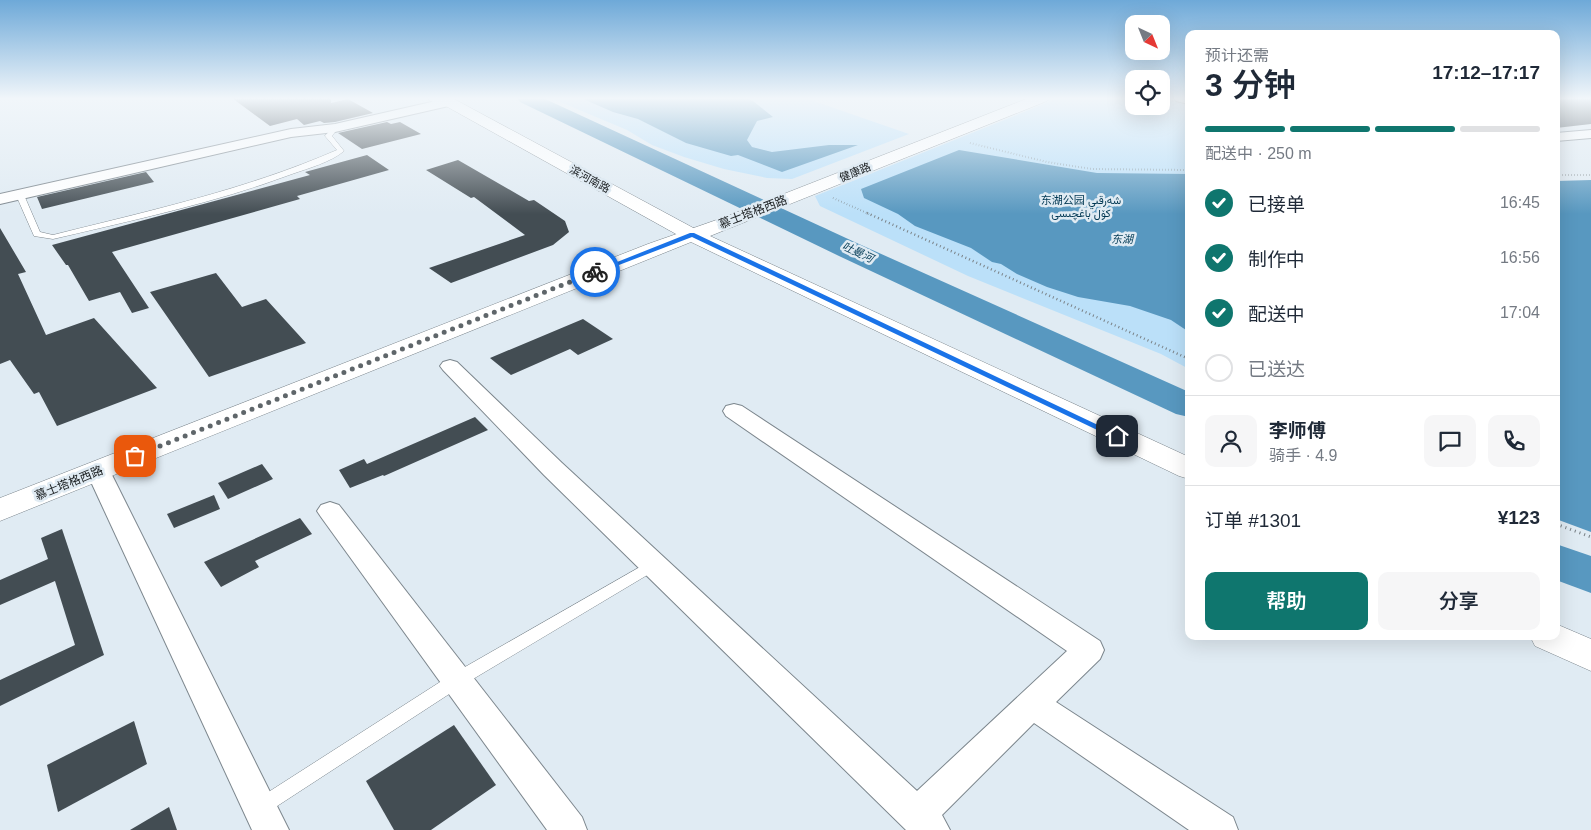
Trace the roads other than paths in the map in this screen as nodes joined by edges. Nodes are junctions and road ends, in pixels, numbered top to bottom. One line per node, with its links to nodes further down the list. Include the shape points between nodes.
1 (275, 137): 7 (street)
2 (329, 137): 7 (lane, via 341,151 253,186 53,237 37,234)
3 (510, 137): 9 (main road, 滨河南路)
4 (934, 137): 6 (main road, 健康路)
5 (944, 137): 6 (main road, 健康路)
6 (806, 188): 9 (main road, 慕士塔格西路)
7 (20, 195): 8 (street)
8 (0, 199)
9 (687, 232): 12 (main road, 滨河南路); 13 (main road, 慕士塔格西路); 14 (main road, 慕士塔格西路)
10 (450, 366): 17 (street)
11 (734, 411): 21 (street, via 1089,650)
12 (1185, 467)
13 (98, 471): 15 (main road, 慕士塔格西路); 22 (street)
14 (0, 498)
15 (0, 510)
16 (330, 511): 20 (street)
17 (654, 564): 20 (lane); 23 (street)
18 (1557, 640): 19 (main road)
19 (1591, 656)
20 (457, 680): 22 (lane); 24 (street)
21 (1032, 704): 23 (street); 25 (street)
22 (266, 819)
23 (925, 823)
24 (569, 830)
25 (1220, 830)

